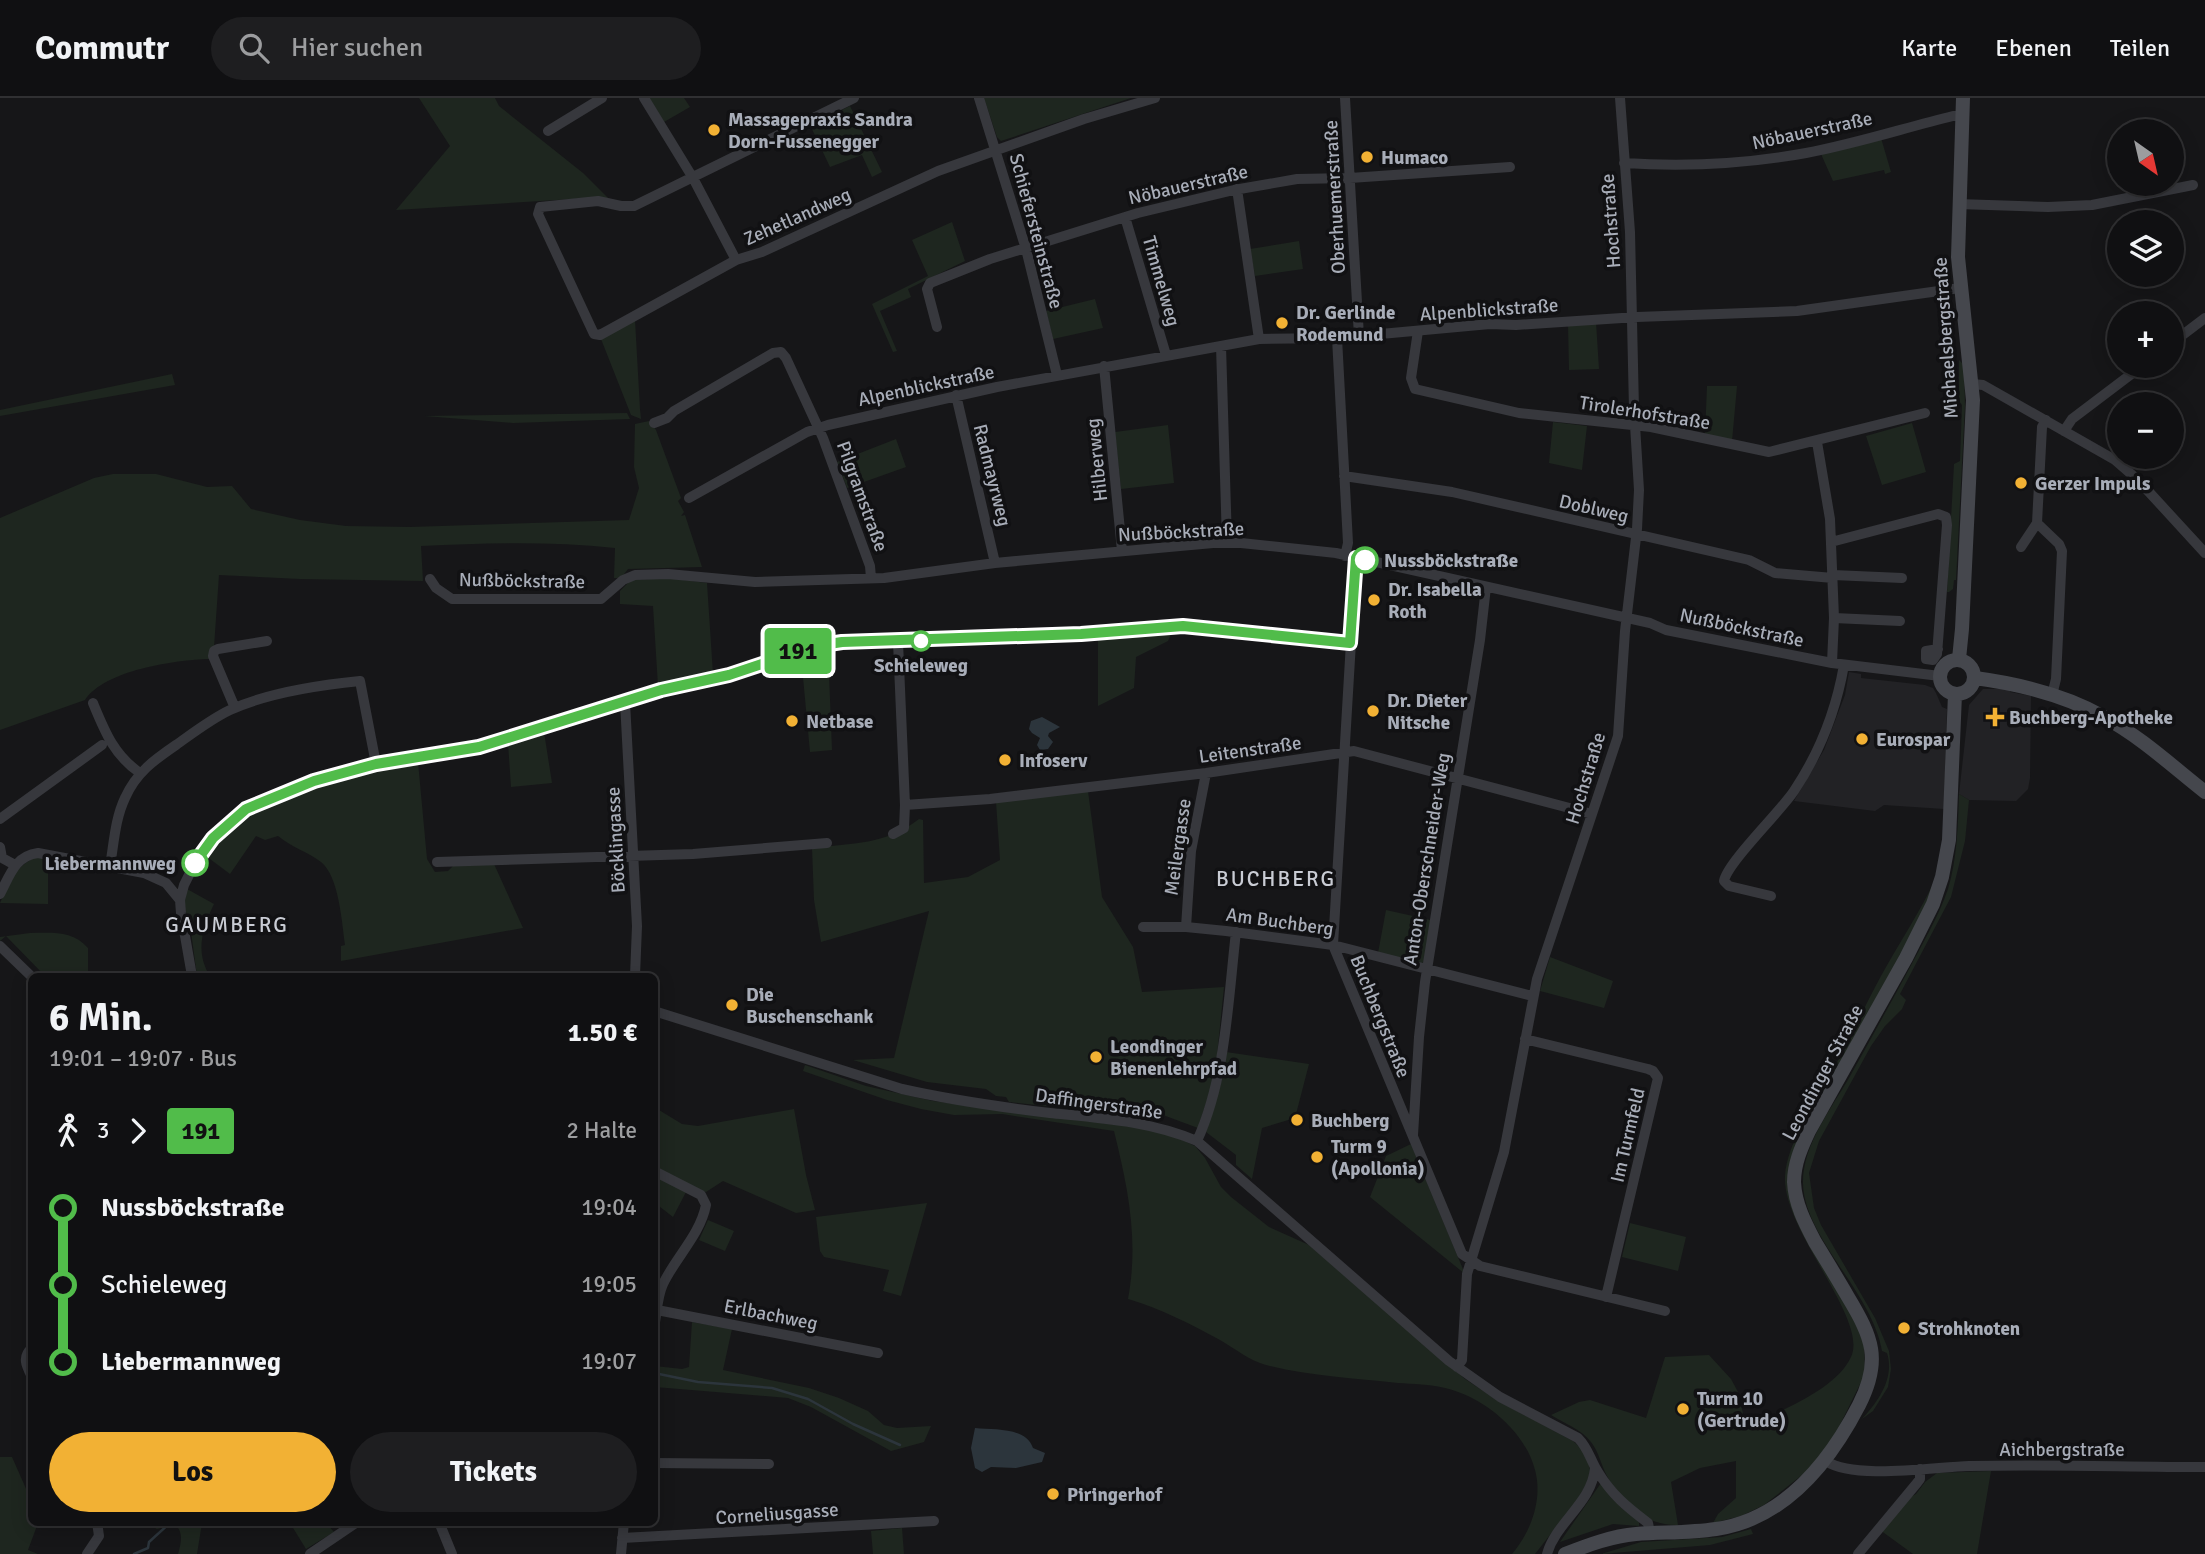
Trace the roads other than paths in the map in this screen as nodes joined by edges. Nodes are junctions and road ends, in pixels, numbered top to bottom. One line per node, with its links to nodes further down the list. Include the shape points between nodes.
1 (602, 98): 10 (street)
2 (644, 98): 14 (street)
3 (854, 98): 14 (street)
4 (979, 98): 11 (street, Schiefersteinstraße)
5 (1155, 98): 11 (street, Zehetlandweg)
6 (1345, 98): 15 (street, Oberhuemerstraße)
7 (1620, 98): 12 (street, Hochstraße)
8 (1963, 98): 9 (street, Michaelsbergstraße)
9 (1962, 116): 12 (street, Nöbauerstraße, via 1807,153 1744,162 1687,166); 18 (street, Michaelsbergstraße)
10 (548, 131)
11 (996, 150): 20 (street, Schiefersteinstraße); 21 (street, Zehetlandweg)
12 (1624, 163): 23 (street, Hochstraße)
13 (1510, 167): 15 (street, Nöbauerstraße)
14 (693, 178): 21 (street); 21 (street, Zehetlandweg, via 634,206 598,201 540,207 538,214 591,331 597,336)
15 (1350, 178): 17 (street, Nöbauerstraße, via 1297,179); 28 (street, Oberhuemerstraße)
16 (2193, 185): 18 (street, via 2092,205)
17 (1237, 189): 19 (street, Nöbauerstraße); 30 (street)
18 (1958, 204): 22 (street, Michaelsbergstraße)
19 (1125, 217): 20 (street, Nöbauerstraße); 32 (street, Timmelweg)
20 (1026, 249): 25 (street, Nöbauerstraße, via 930,283 927,289); 34 (street, Schiefersteinstraße)
21 (736, 260)
22 (1960, 288): 23 (street, Alpenblickstraße, via 1797,311); 36 (street, Michaelsbergstraße)
23 (1632, 317): 26 (street, Alpenblickstraße); 41 (street, Hochstraße)
24 (2205, 318): 27 (street)
25 (937, 327)
26 (1418, 331): 28 (street, Alpenblickstraße); 41 (street, Tirolerhofstraße, via 1412,382 1418,390 1519,413)
27 (2184, 334)
28 (1359, 336): 29 (street, Alpenblickstraße)
29 (1337, 338): 30 (street, Alpenblickstraße); 45 (street)
30 (1259, 339): 31 (street, Alpenblickstraße)
31 (1221, 346): 32 (street, Alpenblickstraße); 49 (street)
32 (1166, 355): 33 (street, Alpenblickstraße)
33 (1104, 366): 34 (street, Alpenblickstraße); 52 (street, Hilberweg)
34 (1057, 375): 37 (street, Alpenblickstraße)
35 (2126, 378): 43 (street)
36 (1972, 384): 39 (street, via 1983,385); 68 (street, Michaelsbergstraße)
37 (956, 395): 42 (street, Alpenblickstraße); 55 (street, Radmayrweg)
38 (1925, 413): 44 (street, Tirolerhofstraße)
39 (2046, 420): 43 (street); 47 (street)
40 (654, 423): 42 (street, via 780,352)
41 (1636, 425): 44 (street, Tirolerhofstraße, via 1769,452); 48 (street, Hochstraße)
42 (817, 429): 46 (street, Alpenblickstraße); 57 (street, Pilgramstraße)
43 (2064, 430): 53 (street, via 2127,470)
44 (1817, 442): 50 (street)
45 (1344, 476): 48 (street, Doblweg, via 1452,492); 54 (street)
46 (689, 498)
47 (2037, 523): 51 (street); 73 (street, via 2062,551)
48 (1636, 536): 56 (street, Doblweg, via 1749,560 1775,573); 61 (street, Hochstraße)
49 (1227, 542): 52 (street, Nußböckstraße); 54 (street, Nußböckstraße)
50 (1831, 542): 56 (street); 67 (street, via 1938,514 1946,517)
51 (2021, 547)
52 (1122, 551): 55 (street, Nußböckstraße)
53 (2205, 553)
54 (1350, 557): 60 (street, Nußböckstraße); 66 (street, Buchbergstraße)
55 (995, 563): 57 (street, Nußböckstraße)
56 (1833, 576): 58 (street, Doblweg); 62 (street)
57 (871, 578): 59 (street, Nußböckstraße, via 755,582 635,575 601,599 452,599)
58 (1902, 578)
59 (430, 579)
60 (1486, 587): 61 (street, Nußböckstraße); 82 (street, Anton-Oberschneider-Weg)
61 (1627, 618): 69 (street, Nußböckstraße); 85 (street, Hochstraße, via 1618,736)
62 (1835, 618): 63 (street); 69 (street)
63 (1900, 621)
64 (267, 641): 76 (street, via 214,652)
65 (898, 642): 66 (street, via 1183,626); 74 (street, via 816,646); 84 (street)
66 (1350, 643): 78 (street, Buchbergstraße)
67 (1938, 649)
68 (1959, 659): 70 (street, via 1945,664); 71 (street, via 1971,666)
69 (1838, 664): 70 (street, Nußböckstraße); 97 (street, via 1839,694 1807,771 1725,876 1729,886)
70 (1940, 676): 72 (street, via 1943,687)
71 (1975, 678): 72 (street, via 1969,690); 73 (street)
72 (1955, 694): 121 (street, Leondinger Straße, via 1949,841 1933,904 1809,1131 1795,1173 1805,1223 1864,1324 1873,1362 1869,1383)
73 (2052, 695): 83 (street, via 2114,723)
74 (625, 702): 79 (street, via 479,747); 90 (street, Böcklingasse)
75 (93, 703): 80 (street, via 112,747)
76 (235, 708): 79 (street, via 305,688 360,681); 80 (street)
77 (102, 745): 86 (street)
78 (1344, 753): 81 (street, Leitenstraße); 82 (street, Leitenstraße, via 1354,751); 102 (street, Buchbergstraße)
79 (376, 764): 94 (street, via 314,781 246,809 213,838)
80 (140, 773): 93 (street, via 119,811)
81 (1206, 773): 84 (street, Leitenstraße); 100 (street, Meilergasse, via 1191,851)
82 (1457, 778): 85 (street, Leitenstraße); 104 (street, Anton-Oberschneider-Weg)
83 (2205, 792)
84 (905, 805): 87 (street, via 904,828)
85 (1592, 814): 108 (street, Hochstraße)
86 (0, 818)
87 (893, 834)
88 (827, 843): 90 (street)
89 (0, 847): 92 (street, via 2,858)
90 (633, 856): 91 (street); 107 (street, Böcklingasse)
91 (437, 863)
92 (15, 865): 93 (street, via 38,853); 96 (street)
93 (110, 866): 95 (street)
94 (187, 877): 95 (street); 98 (street)
95 (166, 883): 98 (street)
96 (0, 894)
97 (1771, 896)
98 (180, 900): 106 (street)
99 (1143, 927): 100 (street, Am Buchberg)
100 (1186, 927): 101 (street, Am Buchberg)
101 (1236, 932): 102 (street, Am Buchberg); 112 (street, via 1218,1074)
102 (1333, 945): 104 (street, Am Buchberg); 111 (street, Buchbergstraße)
103 (0, 946): 105 (street)
104 (1427, 969): 108 (street, Am Buchberg); 111 (street, Anton-Oberschneider-Weg)
105 (28, 973)
106 (191, 973)
107 (635, 973)
108 (1532, 996): 110 (street, Hochstraße)
109 (658, 1012): 112 (street, Daffingerstraße, via 902,1089 1127,1121)
110 (1525, 1039): 114 (street, Hochstraße, via 1504,1152); 115 (street, Im Turmfeld, via 1648,1069 1658,1078)
111 (1413, 1138): 114 (street, Buchbergstraße, via 1462,1254)
112 (1197, 1141): 120 (street, Daffingerstraße)
113 (658, 1173): 116 (street, via 701,1195 706,1205 693,1237 664,1282)
114 (1471, 1260): 115 (street); 120 (street, Hochstraße, via 1462,1360)
115 (1606, 1297): 118 (street)
116 (658, 1306)
117 (658, 1310): 119 (street, Erlbachweg)
118 (1665, 1311)
119 (878, 1353)
120 (1457, 1367): 125 (street, Daffingerstraße, via 1500,1397 1578,1438)
121 (1826, 1461): 126 (street, Aichbergstraße, via 1849,1468); 132 (street, Leondinger Straße, via 1794,1493 1747,1521 1719,1529)
122 (658, 1463): 123 (street)
123 (769, 1464)
124 (2205, 1467): 126 (street, Aichbergstraße)
125 (1595, 1468): 132 (street, Daffingerstraße, via 1625,1507 1648,1523); 138 (street, via 1590,1488)
126 (1920, 1469): 140 (street, via 1917,1483)
127 (934, 1521): 133 (street, Corneliusgasse)
128 (97, 1526): 134 (street, via 97,1540)
129 (351, 1526): 135 (street)
130 (441, 1526): 136 (street)
131 (624, 1526): 133 (street)
132 (1650, 1534): 139 (street, Leondinger Straße, via 1611,1539)
133 (622, 1538): 137 (street)
134 (88, 1554)
135 (310, 1554)
136 (452, 1554)
137 (621, 1554)
138 (1547, 1554)
139 (1565, 1554)
140 (1858, 1554)

